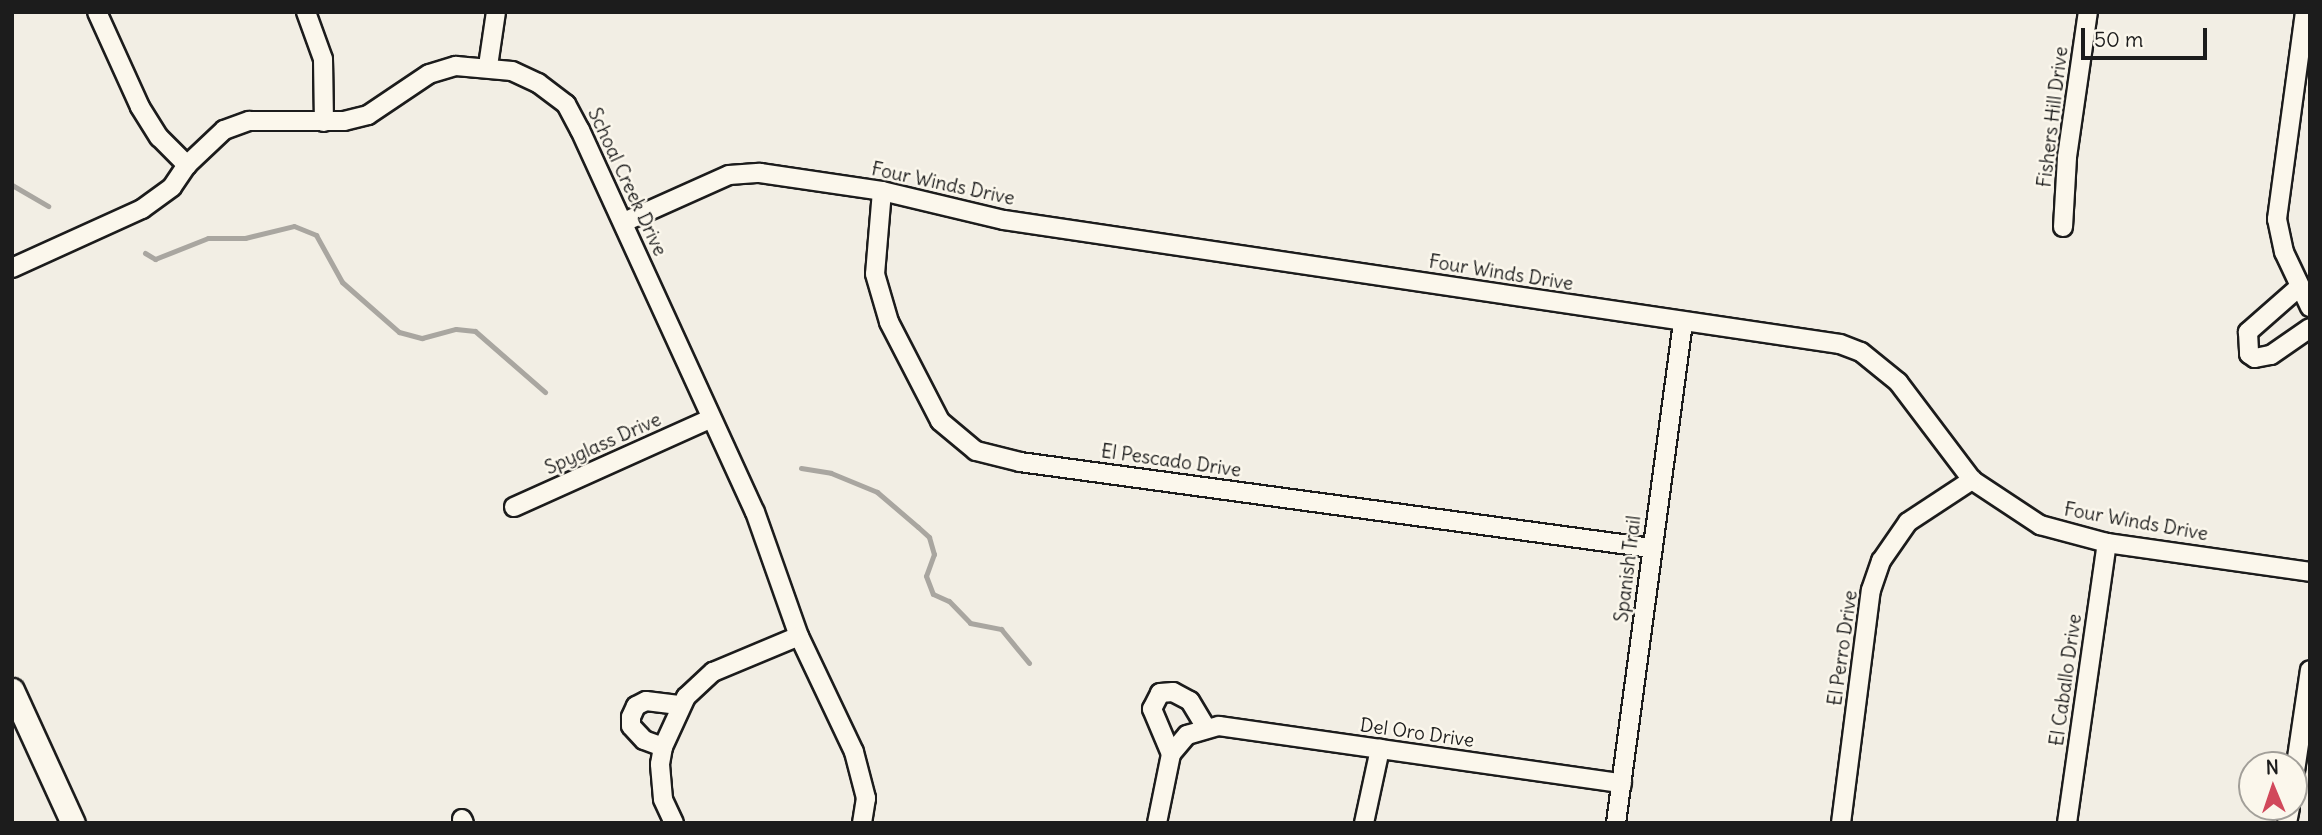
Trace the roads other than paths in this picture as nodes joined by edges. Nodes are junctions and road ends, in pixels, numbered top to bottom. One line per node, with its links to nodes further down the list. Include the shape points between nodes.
1 (97, 12): 8 (street, via 140,107 159,137)
2 (306, 12): 7 (street, via 323,59)
3 (496, 12): 6 (street)
4 (2088, 12): 11 (street, Fishers Hill Drive, via 2067,157)
5 (2305, 12): 13 (street, via 2277,219)
6 (488, 66): 7 (street, Schoal Creek Drive, via 456,66 429,74 368,115); 10 (street, Schoal Creek Drive, via 529,79 566,104)
7 (324, 122): 8 (street, Schoal Creek Drive, via 249,121 224,130)
8 (187, 165): 12 (street, Schoal Creek Drive, via 172,187 142,208)
9 (882, 191): 10 (street, Four Winds Drive, via 760,173 729,175); 15 (street, Four Winds Drive, via 1004,220); 21 (street, El Pescado Drive, via 875,274 890,322 940,421 976,451 1020,462)
10 (624, 222): 17 (street, Schoal Creek Drive)
11 (2063, 227)
12 (12, 268)
13 (2298, 288): 14 (street); 16 (street, via 2248,332 2249,354 2255,358 2271,355)
14 (2310, 307)
15 (1684, 322): 18 (street, Four Winds Drive, via 1840,344 1861,352 1898,382); 21 (street, Spanish Trail)
16 (2310, 328)
17 (710, 419): 19 (street, Spyglass Drive); 23 (street, Schoal Creek Drive, via 755,512)
18 (1972, 480): 20 (street, Four Winds Drive, via 2040,525); 39 (street, El Perro Drive, via 1908,522 1881,561 1871,590)
19 (514, 507)
20 (2107, 543): 22 (street, Four Winds Drive); 40 (street, El Caballo Drive)
21 (1651, 548): 32 (street, Spanish Trail)
22 (2310, 572)
23 (799, 636): 26 (street, via 713,672); 33 (street, Schoal Creek Drive, via 854,752 866,798)
24 (2310, 670): 30 (street)
25 (12, 690): 34 (main road)
26 (681, 705): 28 (street); 28 (street, via 646,701 636,706 631,726 644,740)
27 (1206, 728): 29 (street, Del Oro Drive, via 1235,726); 31 (street, via 1187,735); 31 (street, via 1190,701 1173,692 1160,693 1153,716)
28 (663, 747): 35 (street, via 663,799)
29 (1380, 749): 32 (street, Del Oro Drive); 37 (street)
30 (2298, 751)
31 (1171, 754): 36 (street)
32 (1622, 783): 38 (street, Spanish Trail)
33 (866, 821)
34 (73, 823)
35 (674, 823)
36 (1157, 823)
37 (1364, 823)
38 (1616, 823)
39 (1841, 823)
40 (2067, 823)

